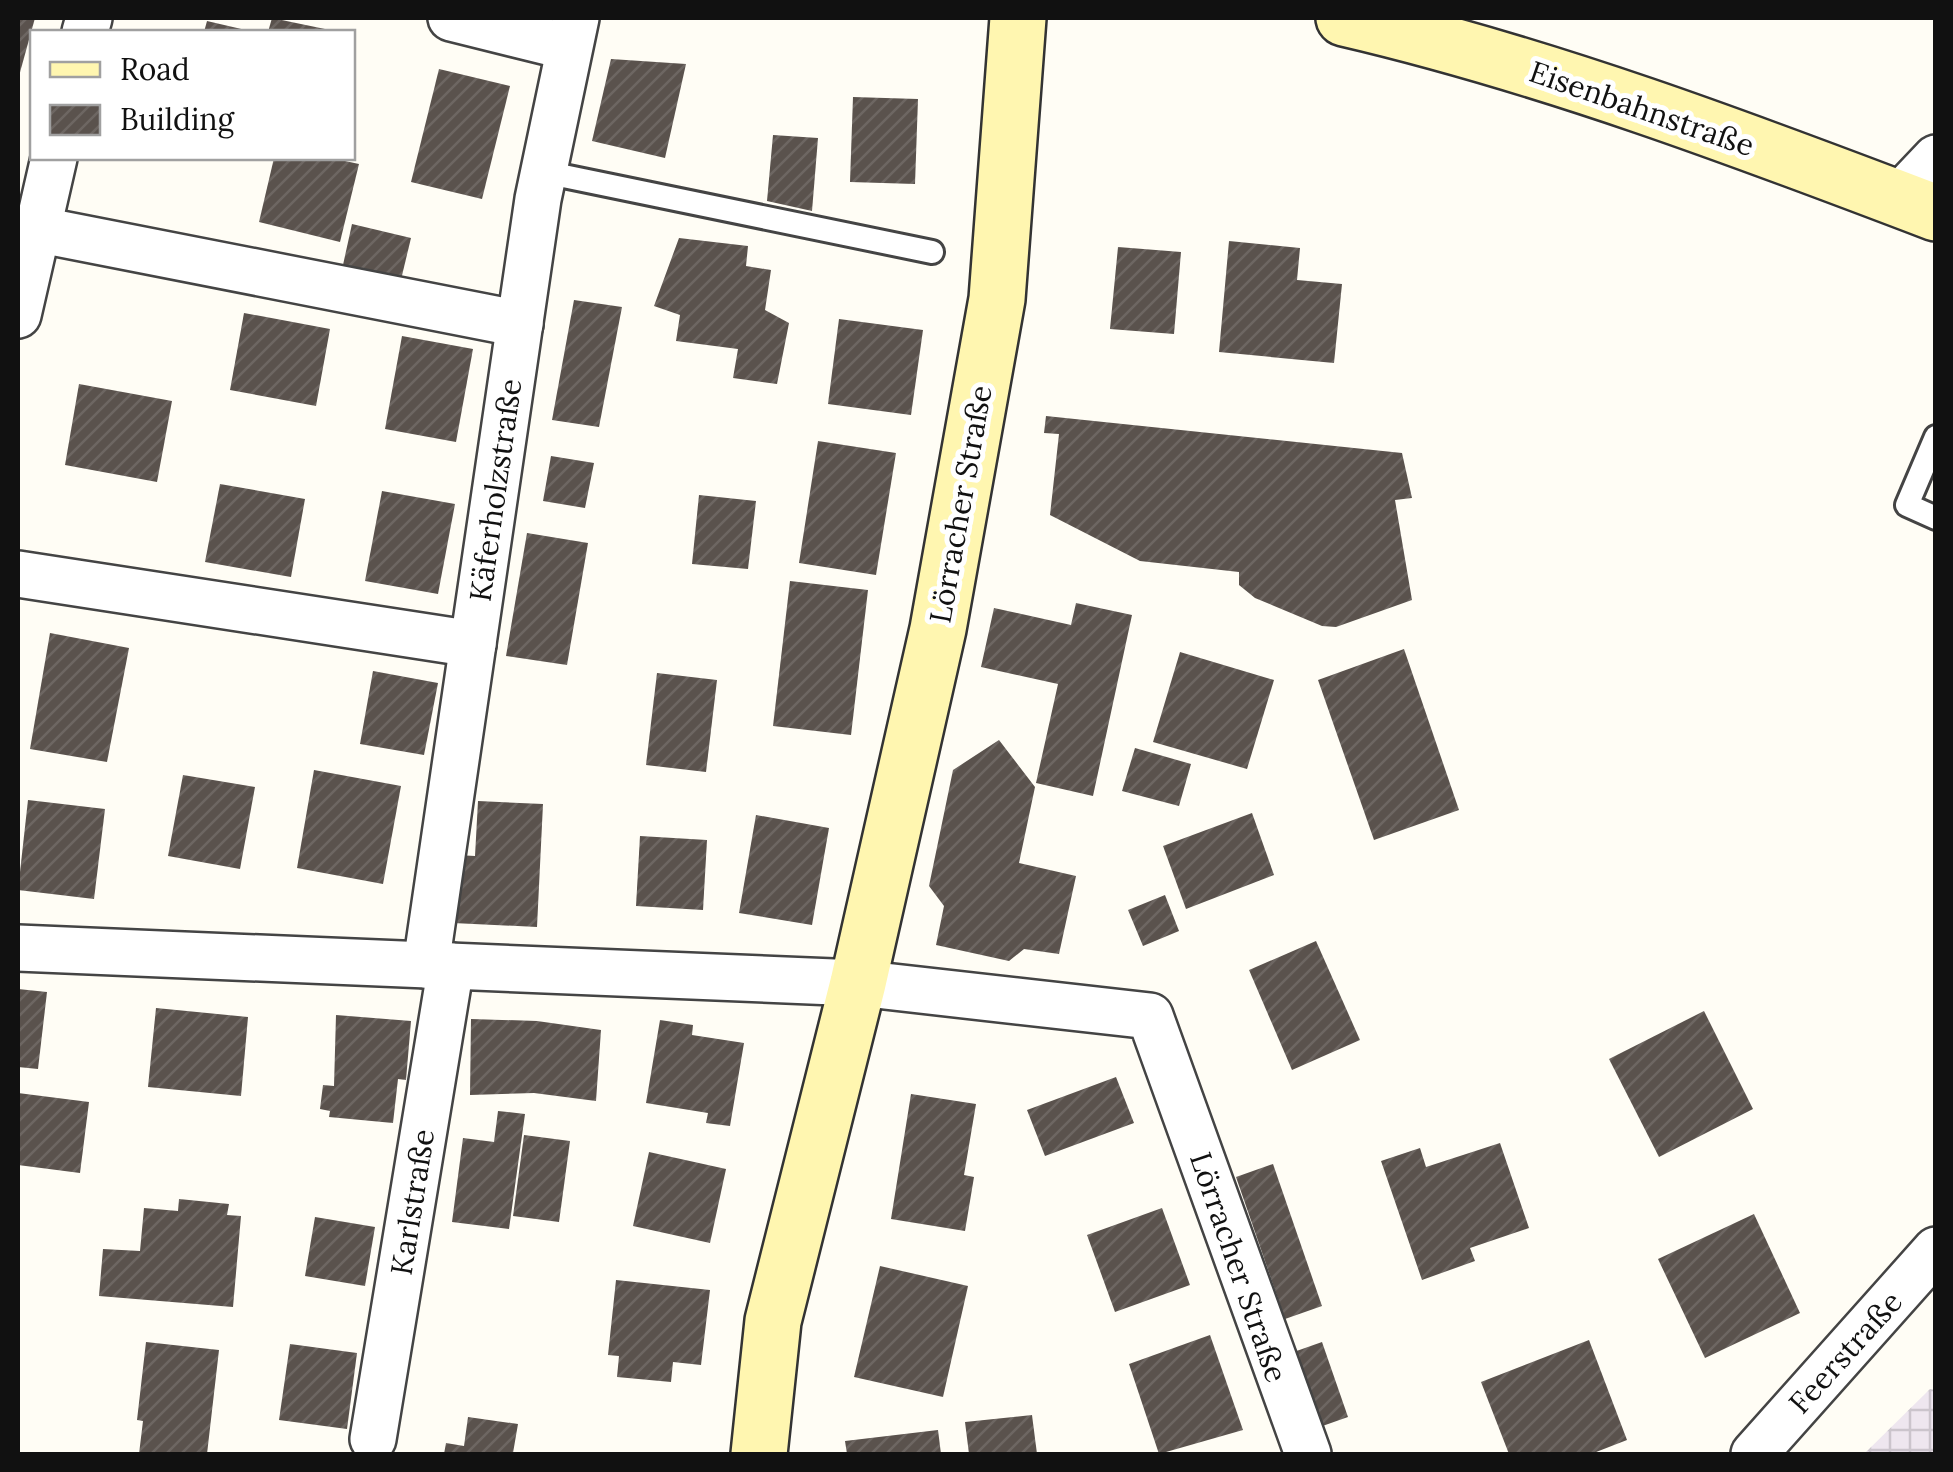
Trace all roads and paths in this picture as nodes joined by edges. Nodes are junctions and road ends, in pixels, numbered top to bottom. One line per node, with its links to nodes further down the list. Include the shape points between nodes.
1 (450, 18): 4 (street)
2 (1018, 18): 19 (main road, Lörracher Straße, via 997,299 938,629)
3 (1344, 18): 8 (main road, Eisenbahnstraße, via 1586,86)
4 (572, 32): 7 (street, Käferholzstraße)
5 (1936, 158): 8 (street)
6 (53, 160): 9 (street)
7 (544, 172): 10 (lane); 12 (street, Käferholzstraße)
8 (1917, 206)
9 (36, 229): 11 (street); 12 (street)
10 (932, 252)
11 (19, 297)
12 (520, 324): 16 (street, Käferholzstraße)
13 (1936, 437): 14 (lane, via 1907,505)
14 (1936, 518)
15 (18, 574): 16 (street)
16 (473, 644): 18 (street, Käferholzstraße)
17 (18, 948): 18 (street)
18 (439, 965): 19 (street); 21 (street, Karlstraße)
19 (858, 983): 22 (main road, Lörracher Straße, via 772,1321); 23 (street, Lörracher Straße, via 1150,1016)
20 (1936, 1250): 24 (street, Feerstraße)
21 (373, 1438)
22 (759, 1454)
23 (1308, 1454)
24 (1754, 1454)

